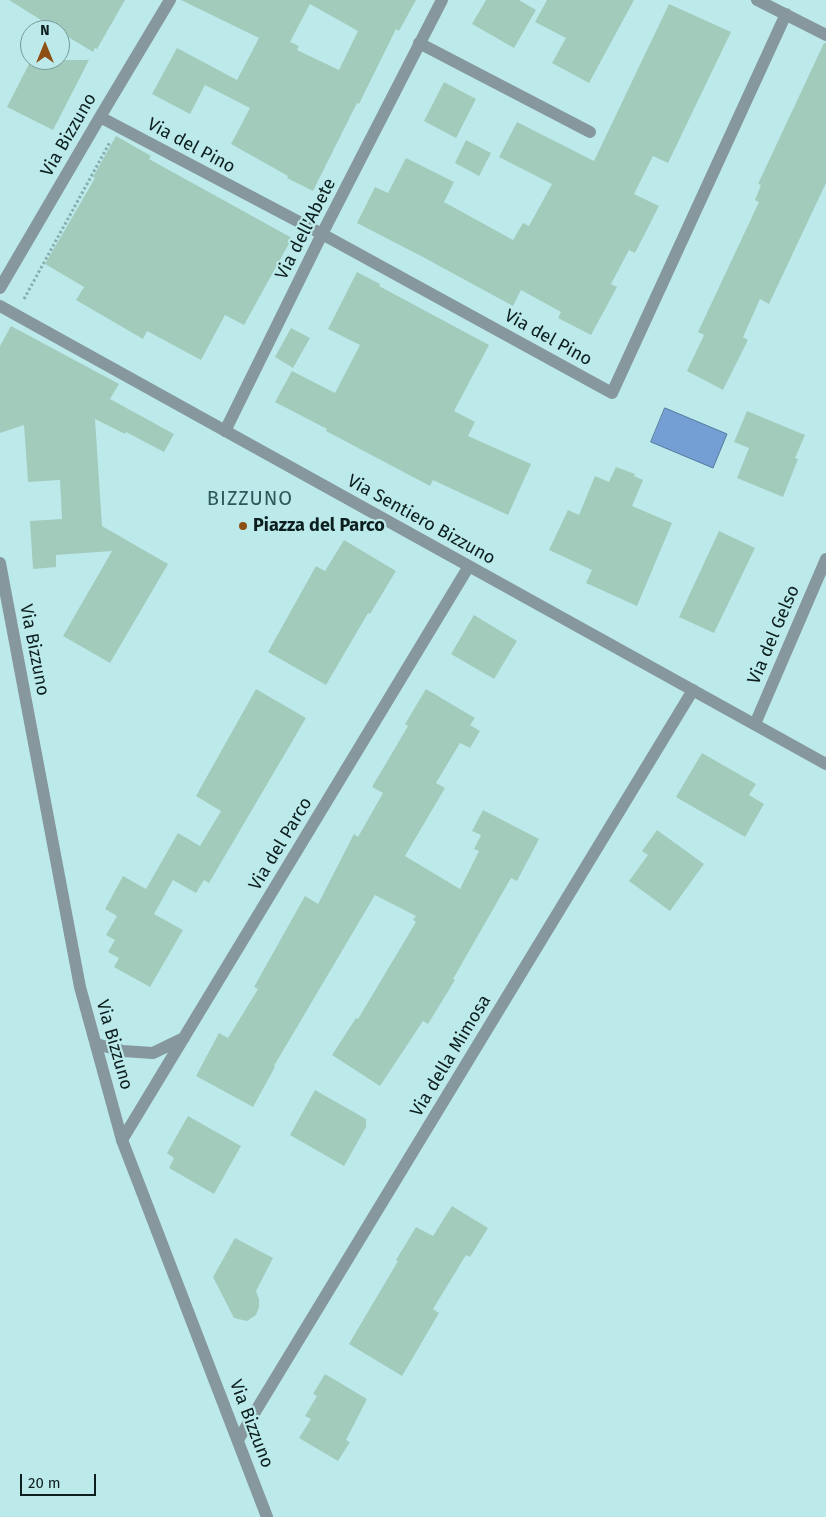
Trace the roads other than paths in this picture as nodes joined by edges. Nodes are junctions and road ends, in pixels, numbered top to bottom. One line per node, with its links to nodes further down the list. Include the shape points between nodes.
1 (170, 0): 7 (street, Via Bizzuno)
2 (442, 0): 6 (street, Via dell'Abete)
3 (757, 0): 4 (street)
4 (786, 14): 5 (street); 9 (street, Via del Pino, via 612,393)
5 (826, 35)
6 (420, 43): 8 (street); 9 (street, Via dell'Abete)
7 (100, 117): 9 (street, Via del Pino); 10 (street, Via Bizzuno)
8 (590, 132)
9 (322, 234): 12 (street, Via dell'Abete)
10 (0, 288)
11 (0, 306): 12 (street, Via Sentiero Bizzuno)
12 (225, 431): 15 (street, Via Sentiero Bizzuno)
13 (826, 559): 17 (street, Via del Gelso)
14 (0, 563): 20 (street, Via Bizzuno, via 80,987)
15 (469, 566): 16 (street, Via Sentiero Bizzuno); 19 (street, Via del Parco)
16 (693, 690): 17 (street, Via Sentiero Bizzuno); 22 (street, Via della Mimosa)
17 (755, 724): 18 (street, Via Sentiero Bizzuno)
18 (826, 764)
19 (184, 1038): 20 (street, via 153,1052 123,1051); 21 (street, Via del Parco)
20 (96, 1044): 21 (street, Via Bizzuno)
21 (122, 1140): 22 (street, Via Bizzuno)
22 (238, 1440): 23 (street, Via Bizzuno)
23 (267, 1517)

